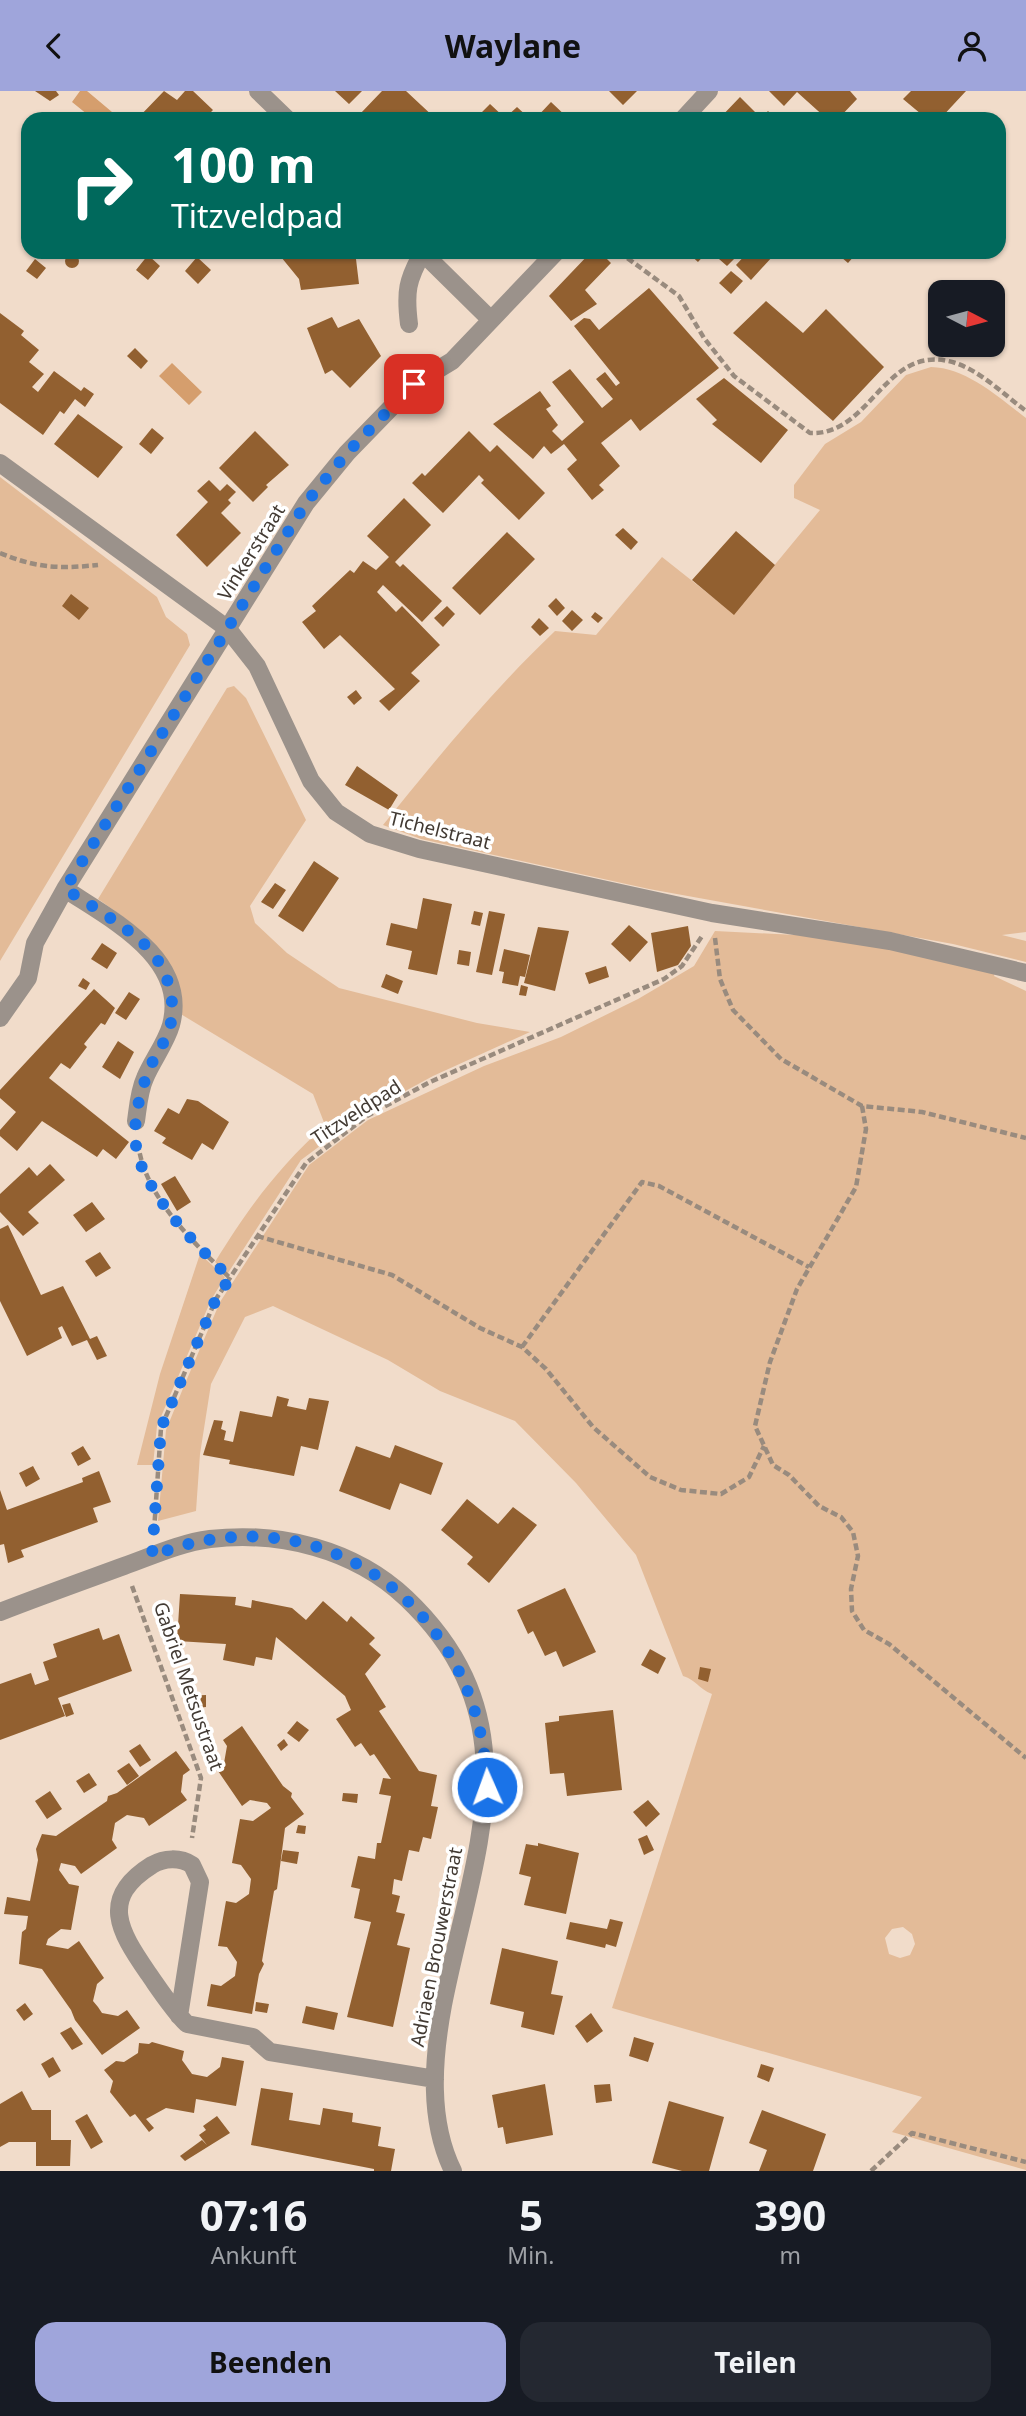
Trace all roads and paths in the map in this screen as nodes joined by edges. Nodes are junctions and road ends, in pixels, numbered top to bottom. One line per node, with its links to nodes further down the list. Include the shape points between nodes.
1 (258, 91): 3 (street)
2 (709, 91): 4 (street)
3 (280, 112)
4 (690, 112)
5 (419, 259): 10 (street, via 409,277)
6 (430, 259): 9 (street)
7 (549, 259): 9 (street, Vinkerstraat)
8 (629, 259): 11 (path, via 679,296 734,376 810,433 835,430 851,421 891,377 910,364 927,360 949,361 975,373)
9 (491, 320): 15 (street, Vinkerstraat, via 452,361 414,384 347,453 306,503)
10 (409, 324)
11 (1026, 411)
12 (0, 463): 14 (street, Tichelstraat)
13 (0, 553): 14 (path, via 59,569)
14 (132, 561): 15 (street, Tichelstraat)
15 (228, 629): 16 (street, Vinkerstraat); 17 (street, Tichelstraat, via 257,666 311,781 337,812 370,834 419,849)
16 (65, 889): 19 (street, Vinkerstraat, via 35,943 28,978); 21 (street, via 146,945 163,968 170,989 171,1024 144,1081)
17 (712, 913): 18 (street, Tichelstraat, via 890,941); 20 (path, via 720,979 733,1010 781,1059); 23 (path, Titzveldpad, via 682,966 664,979 430,1081 367,1117 306,1163)
18 (1026, 973)
19 (0, 1018)
20 (862, 1106): 22 (path, via 922,1112); 24 (path, via 866,1129 856,1187)
21 (136, 1121): 25 (path, via 140,1164 160,1198)
22 (1026, 1138)
23 (257, 1236): 25 (path, Titzveldpad); 26 (path, via 392,1275 480,1328)
24 (809, 1267): 26 (path, via 642,1181); 27 (path, via 770,1362 755,1426)
25 (230, 1278): 28 (path, Titzveldpad, via 216,1299 161,1428)
26 (522, 1347): 27 (path, via 621,1455 650,1477 681,1490 721,1494 737,1486 749,1477)
27 (764, 1445): 31 (path, via 773,1465 819,1506 841,1517 853,1532 858,1568 852,1611 864,1630 889,1644)
28 (152, 1556): 29 (street, Adriaen Brouwerstraat); 34 (street, Adriaen Brouwerstraat, via 209,1539 251,1537 321,1548 393,1587 420,1612 452,1655 474,1701 486,1748 487,1787 438,2033)
29 (124, 1566): 30 (street, Adriaen Brouwerstraat); 32 (path, Gabriel Metsustraat, via 201,1778)
30 (0, 1612)
31 (1026, 1758)
32 (187, 1862): 33 (street, via 200,1882); 33 (street, via 165,1860 132,1878 122,1892 118,1919 125,1939)
33 (179, 2016): 34 (street, via 197,2027 253,2037 270,2052)
34 (435, 2079): 36 (street, Adriaen Brouwerstraat, via 438,2120)
35 (1026, 2162): 37 (path, via 912,2133)
36 (453, 2171)
37 (871, 2171)

